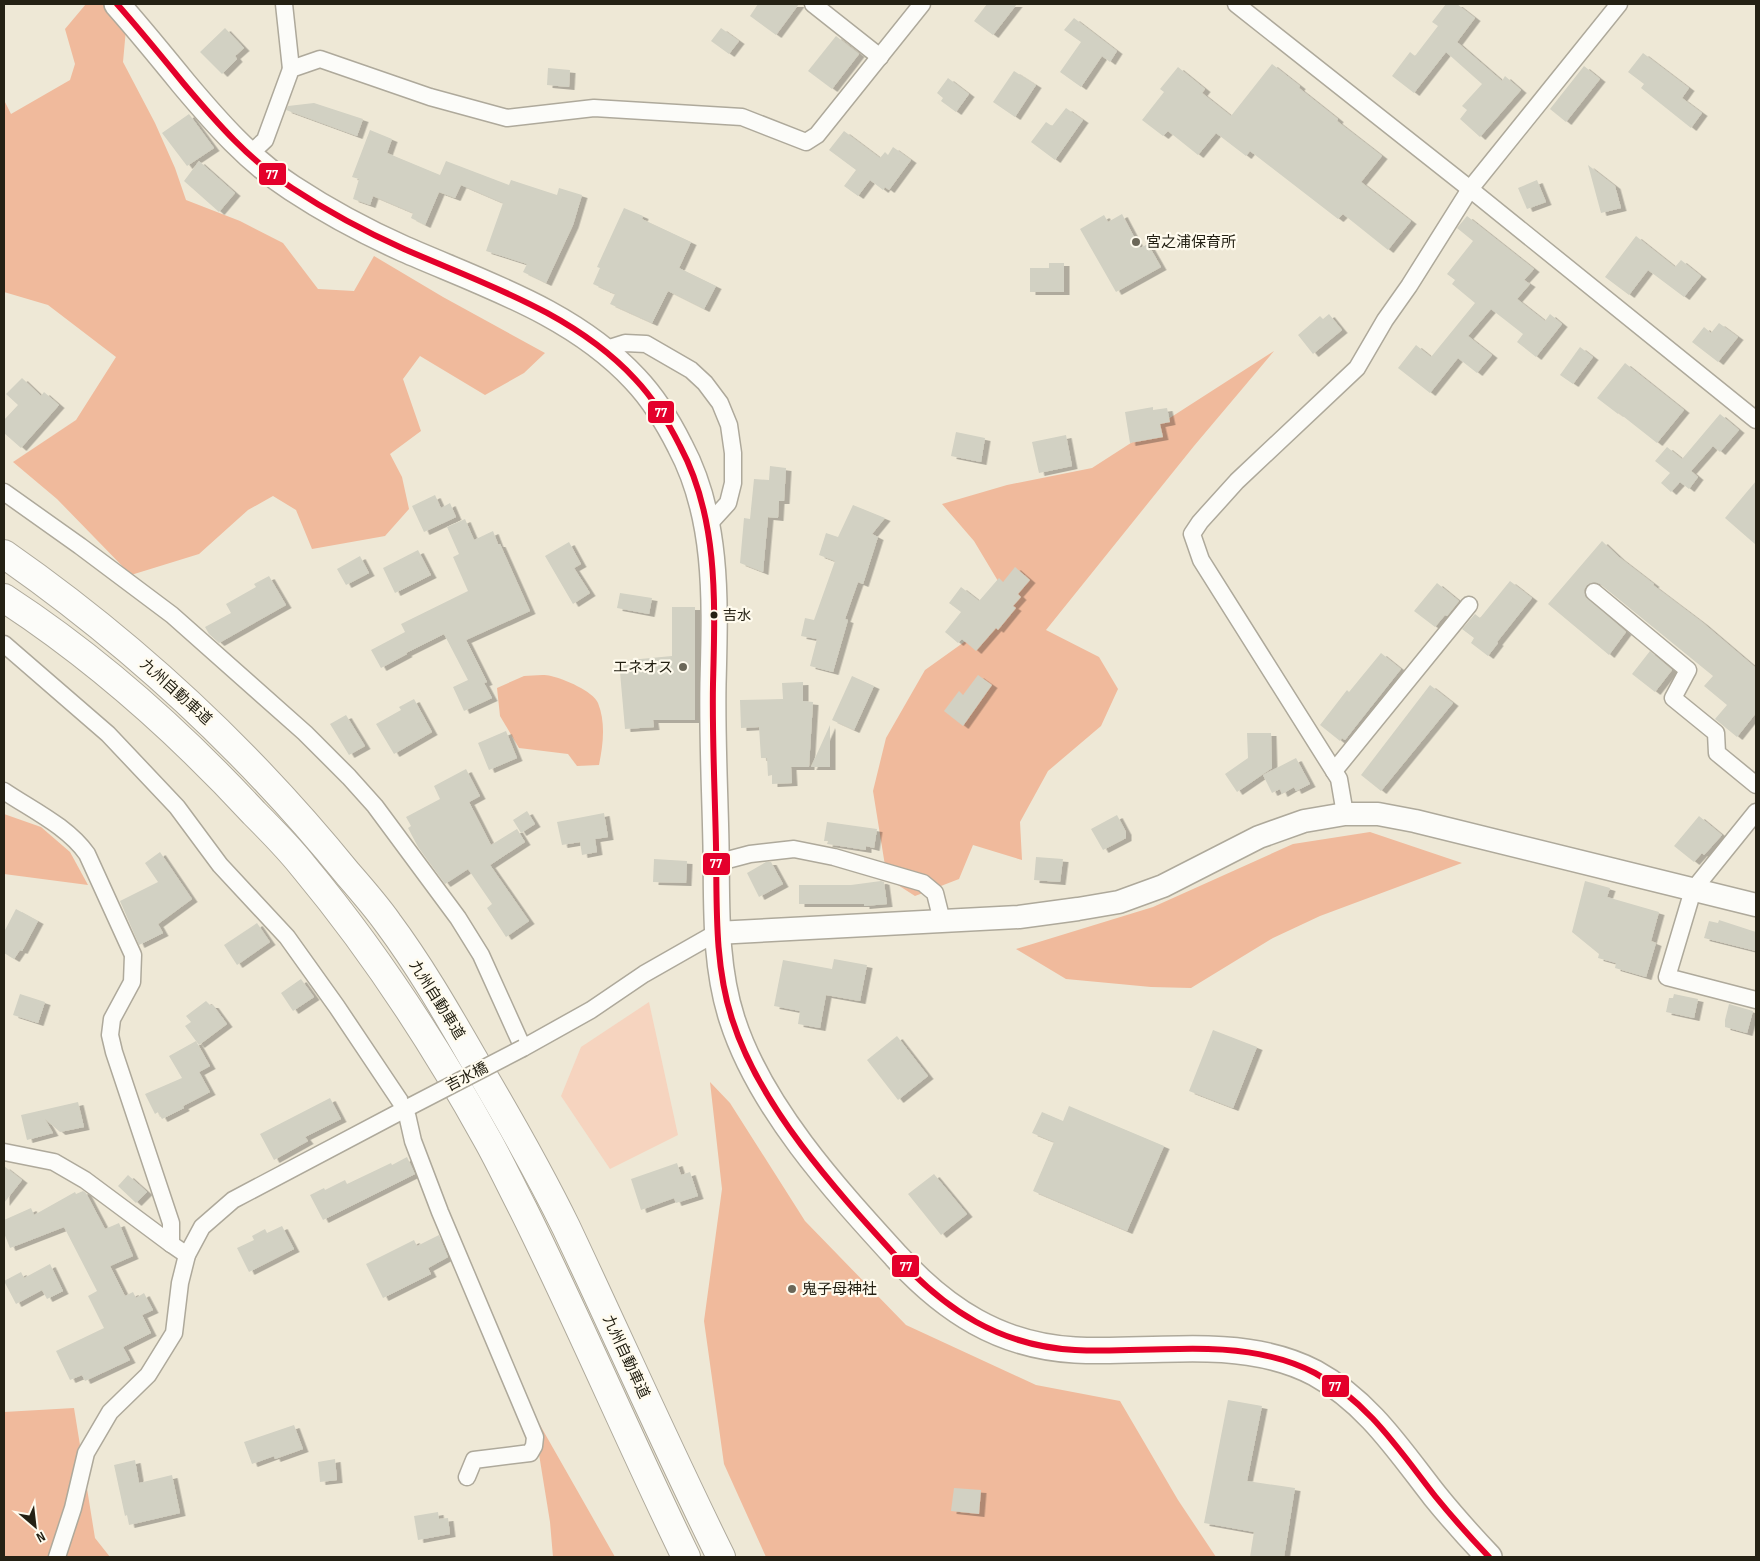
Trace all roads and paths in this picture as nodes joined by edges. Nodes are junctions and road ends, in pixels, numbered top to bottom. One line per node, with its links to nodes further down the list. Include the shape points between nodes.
1 (117, 4): 9 (main road, via 211,116)
2 (284, 4): 8 (street)
3 (813, 4): 7 (street)
4 (922, 4): 7 (street)
5 (1236, 4): 10 (street)
6 (1619, 4): 10 (street)
7 (880, 57): 8 (street, via 817,135 806,142 742,118 724,116 594,108 507,118 430,97 320,59)
8 (292, 69): 9 (street, via 265,140)
9 (249, 155): 11 (main road, via 288,186 348,221 516,298 563,322)
10 (1470, 189): 12 (street); 20 (street, via 1357,368 1237,481 1192,534 1201,560)
11 (604, 350): 14 (main road, via 635,379 662,412 683,450 699,492); 14 (street, via 625,343 646,344 691,370 720,404 729,425 733,483 728,503)
12 (1756, 420)
13 (4, 492): 31 (street, via 172,615 305,733 349,777 375,806 458,918 481,955)
14 (707, 526): 25 (main road, via 715,605)
15 (4, 554): 39 (highway, 九州自動車道, via 48,585 201,713 260,772 388,923 447,1012 564,1224)
16 (1594, 592): 21 (street, via 1688,670 1673,698 1716,733 1717,753)
17 (4, 598): 38 (highway, 九州自動車道, via 112,677 179,736 302,864 362,941 421,1028 488,1141 538,1240)
18 (1469, 605): 20 (street)
19 (4, 644): 32 (street, via 108,734 177,807 220,865 287,937)
20 (1334, 771): 24 (street, via 1339,779)
21 (1756, 786)
22 (4, 791): 34 (street, via 79,843 133,955 132,982 112,1019 110,1035 171,1223)
23 (1756, 812): 26 (street)
24 (1345, 814): 26 (street, via 1378,814 1415,821); 28 (street, via 1304,821 1259,837 1163,886 1119,902 1019,917)
25 (716, 863): 28 (street, via 750,854 794,850 834,857 923,883 935,893); 29 (main road)
26 (1693, 890): 27 (street); 30 (street, via 1667,978)
27 (1756, 905)
28 (942, 922): 29 (street)
29 (716, 933): 31 (street, 吉水橋); 40 (main road, via 731,1017 767,1093 827,1178 900,1260 949,1306 987,1328 1029,1343 1073,1350 1234,1349 1290,1362 1315,1373 1358,1403 1382,1427 1439,1501)
30 (1756, 1000)
31 (523, 1048): 32 (street, 吉水橋, bridge)
32 (409, 1108): 35 (street, 吉水橋, via 233,1200 202,1227); 36 (street, via 413,1141 440,1212 535,1437 530,1453 474,1460)
33 (4, 1152): 34 (street, via 54,1162 85,1180)
34 (171, 1244): 35 (street)
35 (187, 1255): 37 (street, 吉水橋, via 174,1333 148,1375 110,1412 86,1453)
36 (467, 1477)
37 (57, 1557)
38 (686, 1557)
39 (721, 1557)
40 (1489, 1557)

